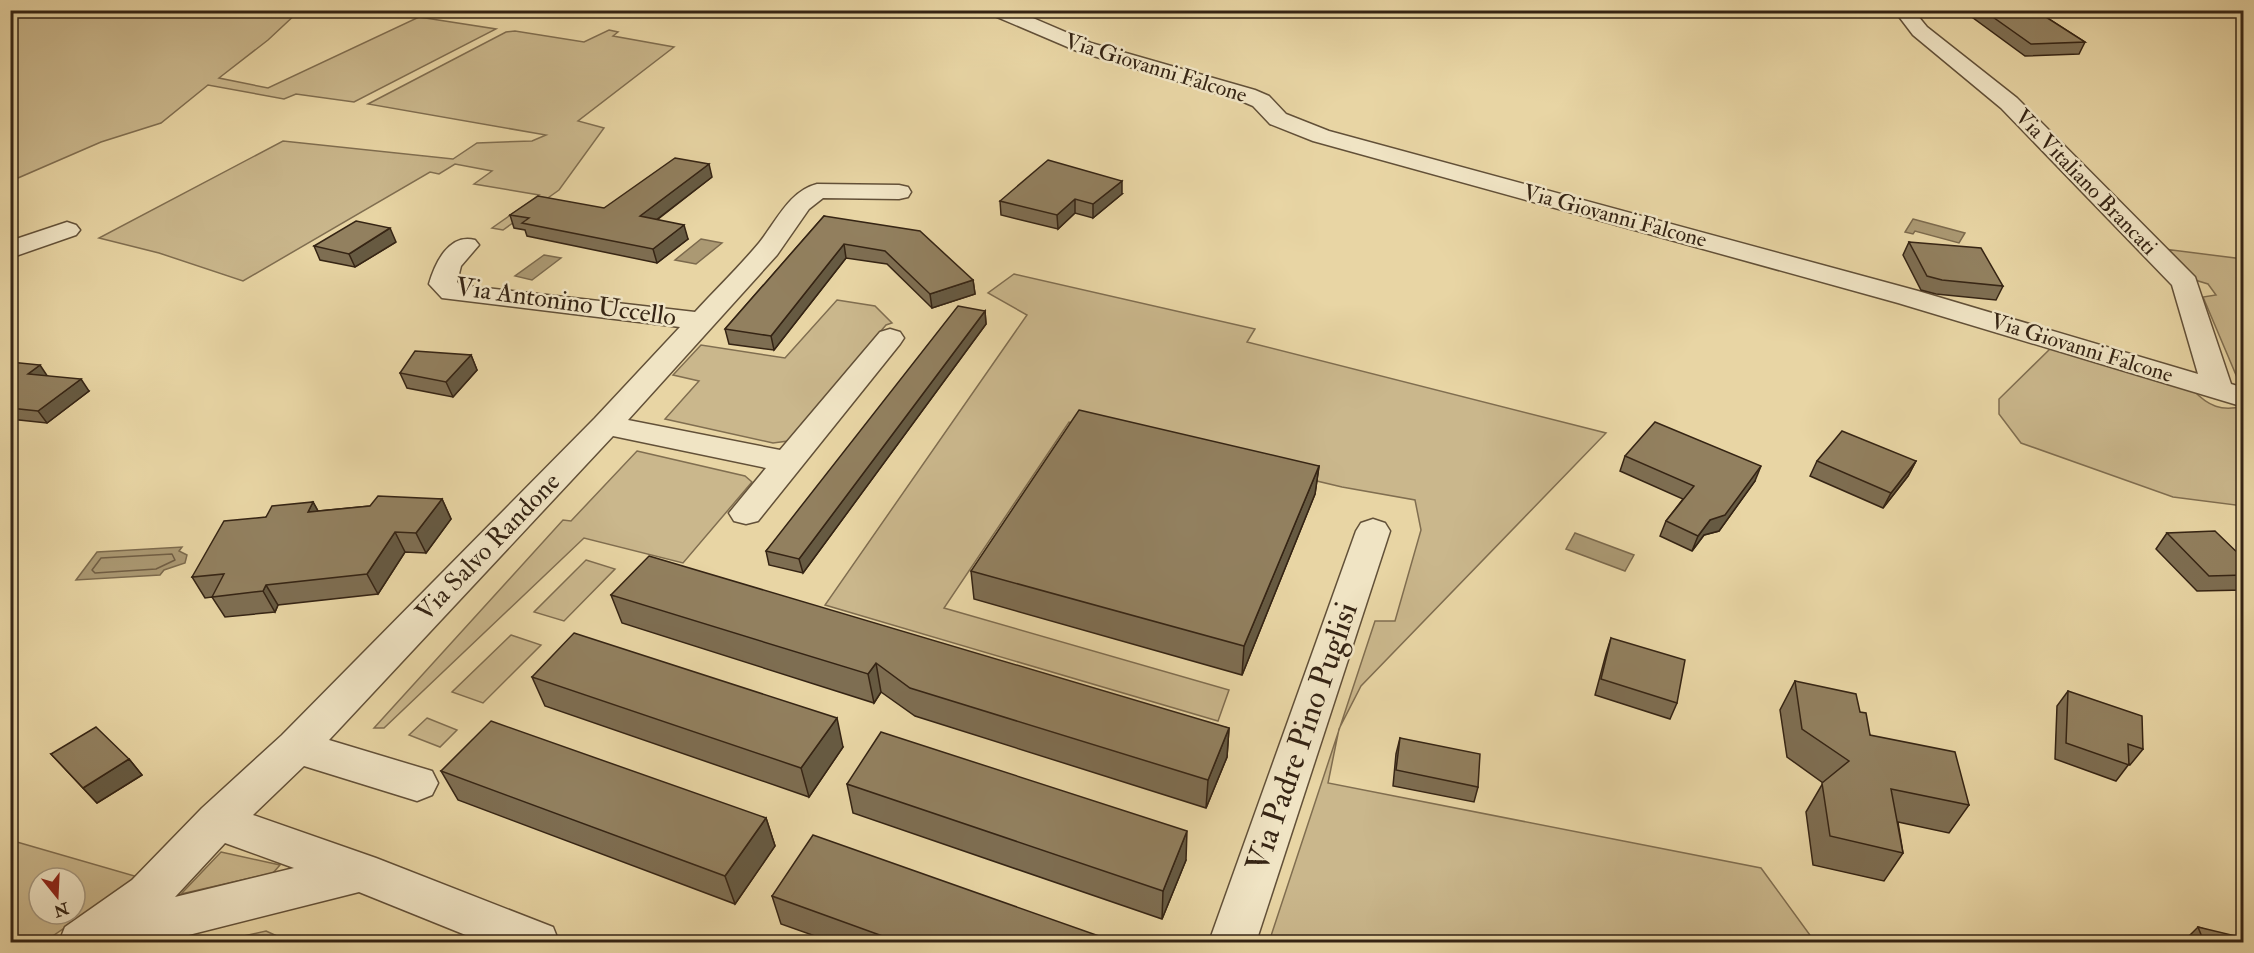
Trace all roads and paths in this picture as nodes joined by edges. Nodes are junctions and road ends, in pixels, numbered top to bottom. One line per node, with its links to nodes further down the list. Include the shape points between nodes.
1 (997, 10): 9 (street, Via Giovanni Falcone, via 1084,47 1247,95 1261,101 1278,119 1311,133 1908,297)
2 (1904, 10): 9 (street, Via Vitaliano Brancati, via 1920,31 2008,103 2185,283)
3 (899, 192): 7 (street, Via Salvo Randone, via 817,191 800,204 768,249)
4 (67, 230): 6 (street)
5 (466, 245): 7 (street, Via Antonino Uccello, via 448,264 442,284 452,292)
6 (10, 250)
7 (700, 321): 11 (street, Via Salvo Randone)
8 (890, 339): 12 (street)
9 (2217, 390): 10 (street, Via Giovanni Falcone)
10 (2244, 398)
11 (606, 425): 12 (street); 15 (street, Via Salvo Randone)
12 (788, 462): 13 (street)
13 (746, 513)
14 (1372, 531): 21 (street, Via Padre Pino Puglisi)
15 (297, 747): 16 (street); 17 (street, Via Salvo Randone)
16 (417, 783)
17 (217, 822): 18 (street); 19 (street, Via Salvo Randone, via 148,894)
18 (360, 872): 19 (street); 20 (street)
19 (85, 941)
20 (537, 942)
21 (1232, 942)

